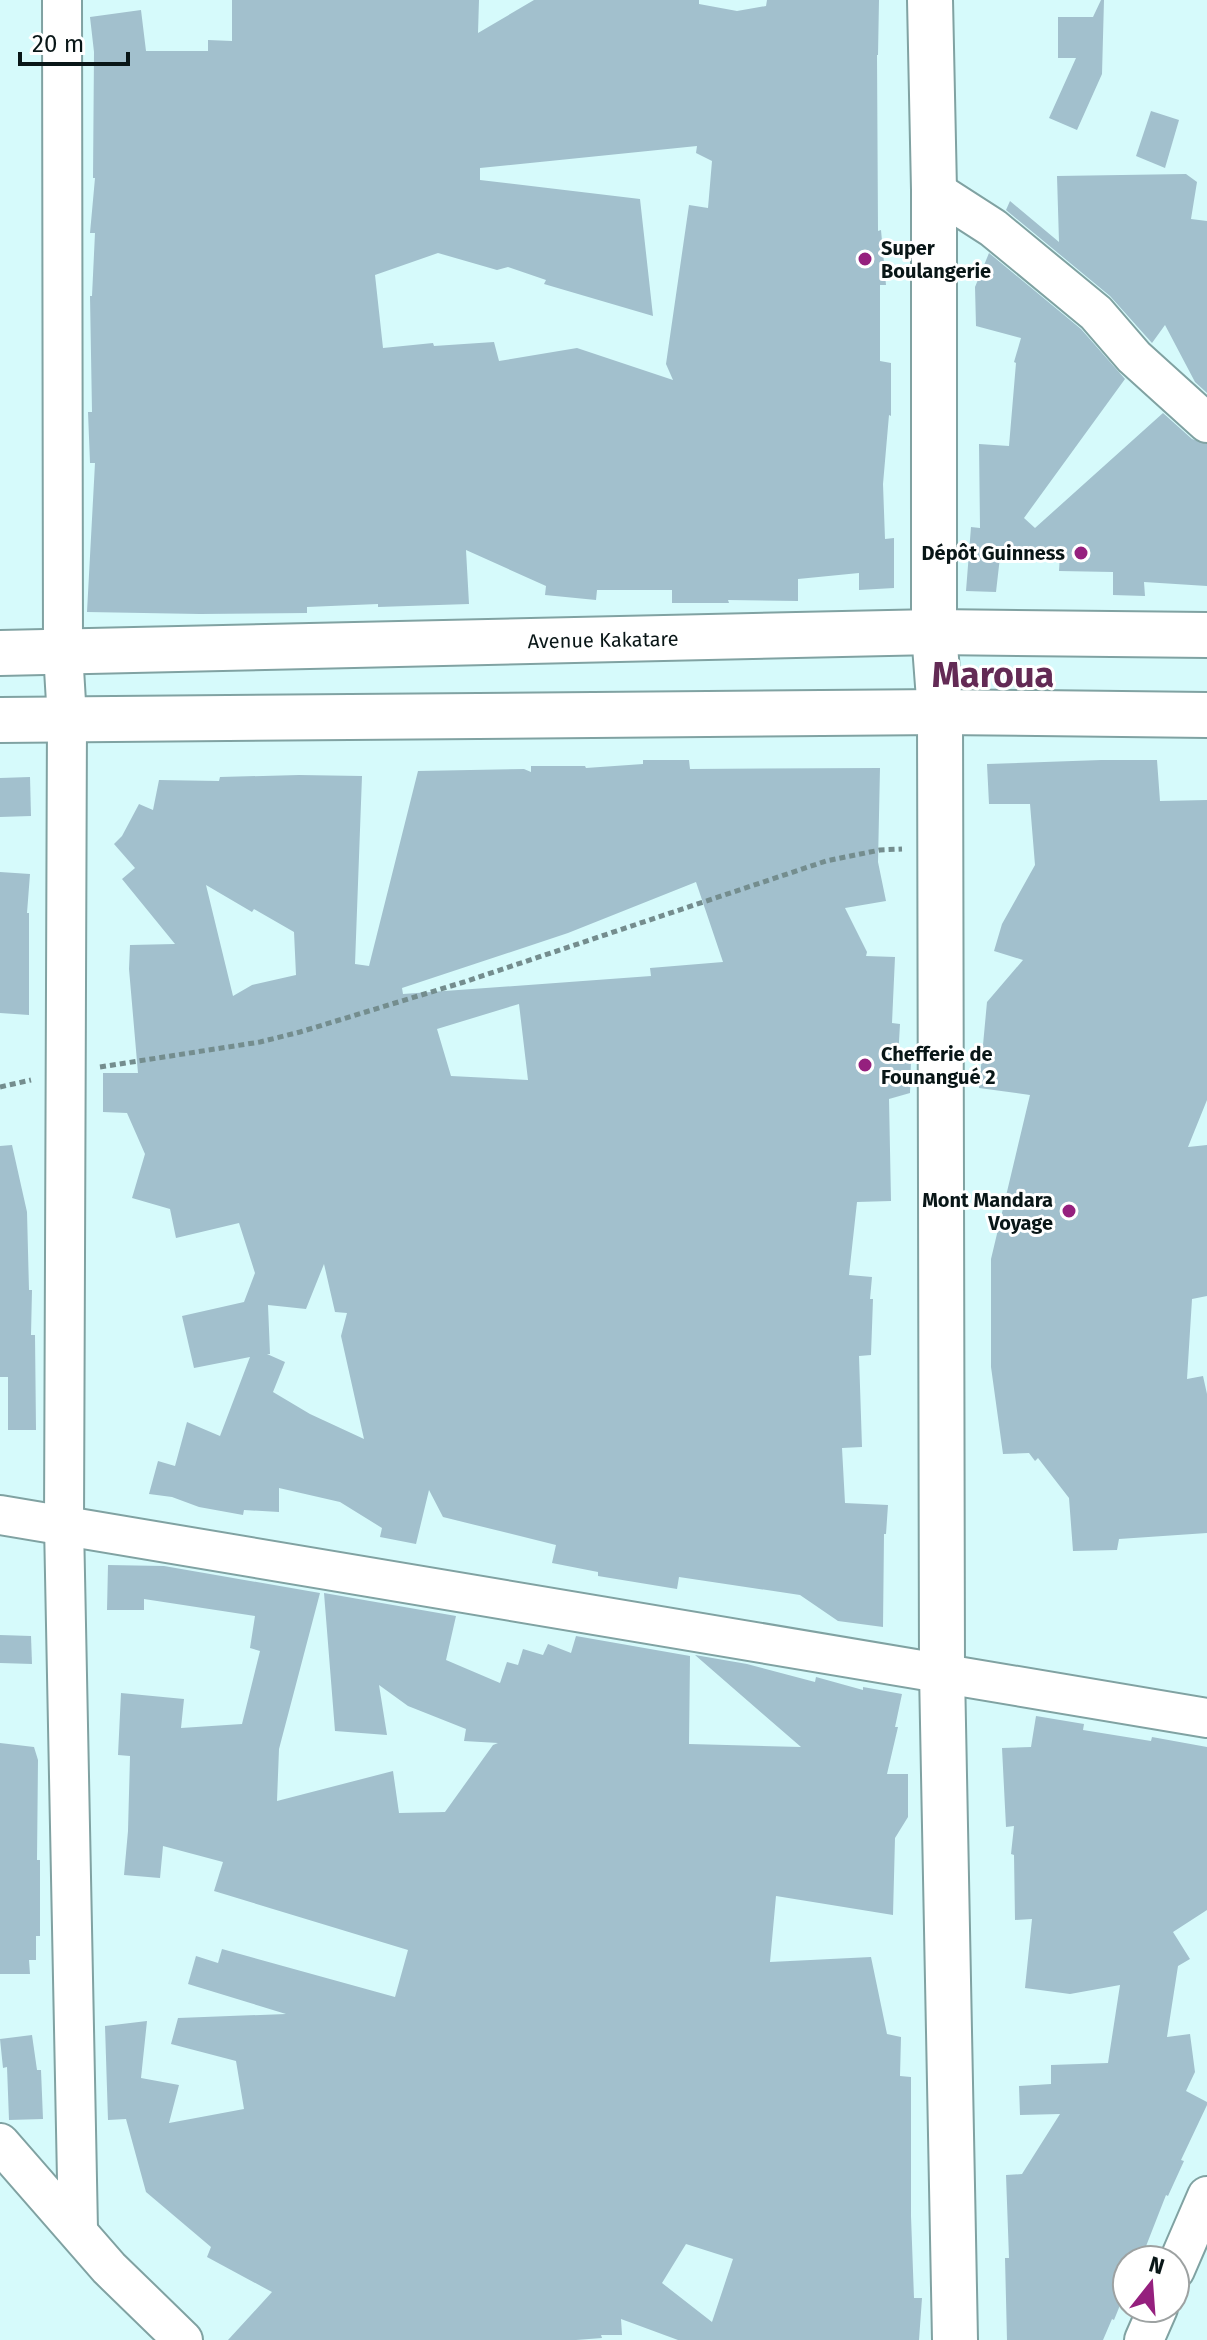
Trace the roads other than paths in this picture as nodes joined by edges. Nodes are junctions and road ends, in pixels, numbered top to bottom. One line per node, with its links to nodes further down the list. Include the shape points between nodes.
1 (62, 0): 7 (street)
2 (930, 0): 3 (main road)
3 (934, 190): 4 (street, via 993,228 1096,313 1134,357); 5 (main road)
4 (1207, 423)
5 (934, 632): 6 (main road, Avenue Kakatare); 7 (main road, Avenue Kakatare); 9 (main road)
6 (1207, 635)
7 (63, 652): 8 (main road, Avenue Kakatare); 11 (street)
8 (0, 653)
9 (940, 712): 10 (main road); 11 (main road); 15 (main road)
10 (1207, 715)
11 (67, 719): 12 (main road); 14 (street)
12 (0, 720)
13 (0, 1515): 14 (street)
14 (64, 1524): 15 (street); 19 (street)
15 (942, 1672): 16 (street); 22 (main road)
16 (1207, 1718)
17 (0, 2143): 19 (street)
18 (1207, 2196): 20 (street)
19 (78, 2230): 21 (street)
20 (1186, 2244)
21 (183, 2340)
22 (955, 2340)

